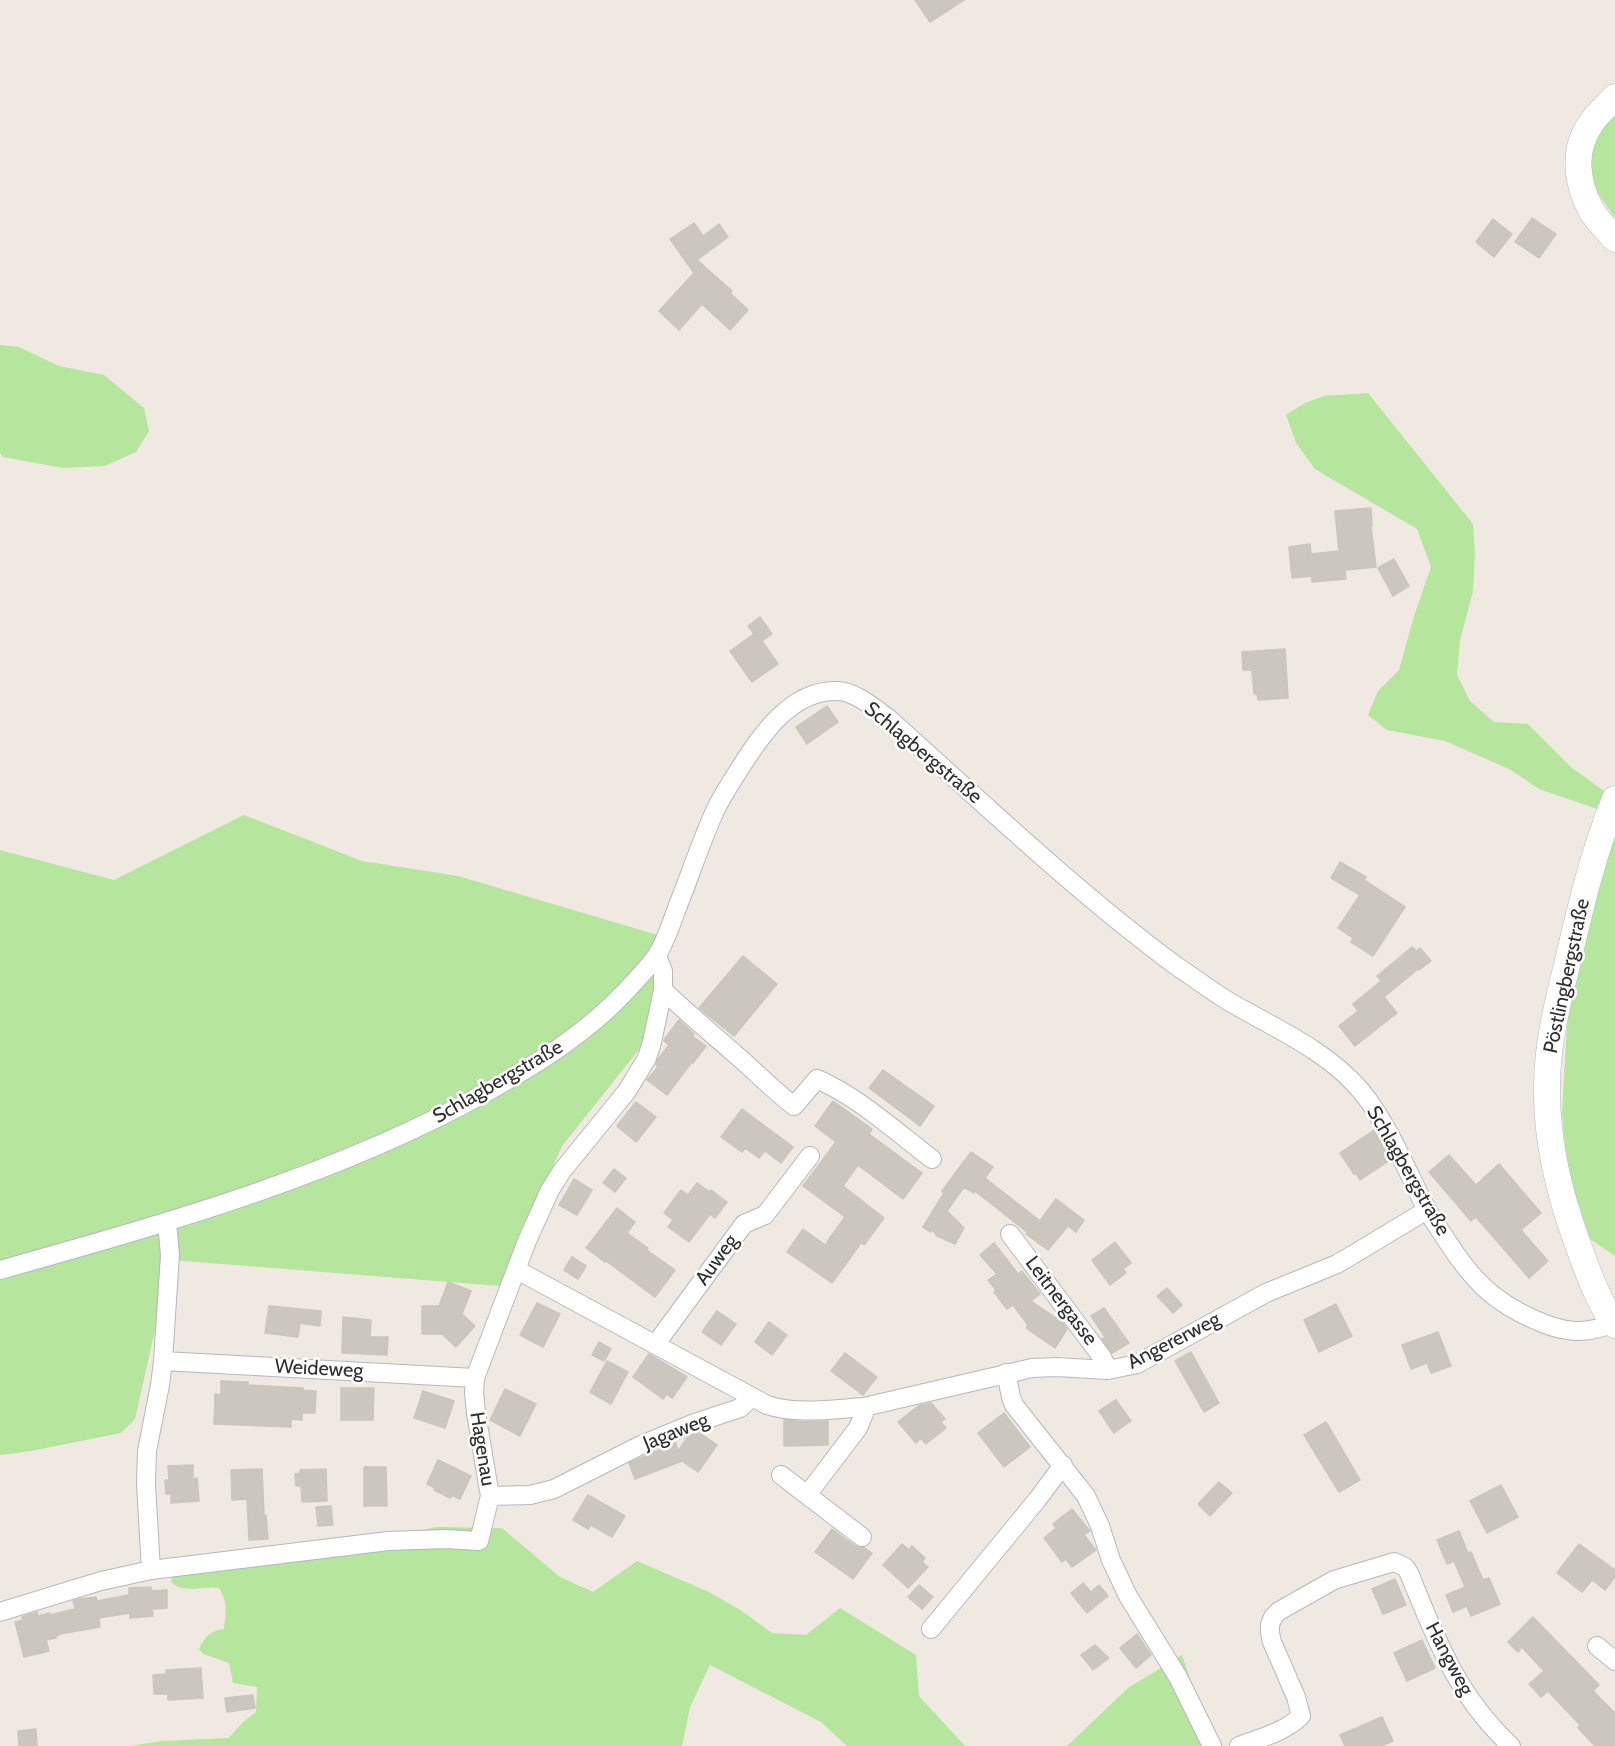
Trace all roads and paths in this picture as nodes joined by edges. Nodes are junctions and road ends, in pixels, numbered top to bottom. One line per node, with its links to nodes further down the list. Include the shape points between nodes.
1 (1615, 96): 2 (main road, via 1586,131 1578,169 1580,185 1592,212)
2 (1615, 239)
3 (1615, 799): 13 (main road, Pöstlingbergstraße, via 1577,923 1551,1032 1547,1085 1555,1167 1569,1220 1585,1266)
4 (657, 956): 5 (street, Hagenau, via 663,970); 8 (street, Schlagbergstraße, via 715,811 763,734 792,706 822,693 840,691 863,700 888,718 1036,851 1173,963 1310,1048 1347,1076 1376,1111); 9 (street, Schlagbergstraße, via 597,1019 566,1043 527,1070 446,1115 295,1180)
5 (663, 990): 7 (street, via 794,1106 817,1079 857,1102); 11 (street, Hagenau, via 652,1042 640,1072 550,1190)
6 (810, 1156): 14 (street, Auweg, via 765,1215 744,1224)
7 (932, 1159)
8 (1427, 1210): 13 (street, Schlagbergstraße, via 1462,1264 1487,1292 1508,1306 1565,1330 1593,1330); 16 (street, Angererweg, via 1336,1264 1266,1293 1151,1357)
9 (167, 1222): 12 (street, Schlagbergstraße); 15 (street, via 170,1255)
10 (1010, 1234): 16 (street, Leitnergasse, via 1102,1356)
11 (517, 1269): 14 (street); 18 (street, Hagenau)
12 (0, 1270)
13 (1614, 1324)
14 (654, 1345): 19 (street)
15 (163, 1361): 18 (street, Weideweg); 26 (street, via 147,1451)
16 (1108, 1370): 17 (street, Angererweg, via 1043,1367)
17 (1006, 1373): 20 (street); 21 (street, via 1014,1405)
18 (475, 1378): 24 (street, Hagenau, via 476,1413)
19 (752, 1397): 20 (street, via 787,1409); 24 (street, Jagaweg, via 740,1408 641,1445 554,1490 530,1496)
20 (864, 1407): 23 (street, via 858,1428)
21 (1063, 1465): 28 (street); 31 (street, via 1086,1496 1128,1596 1178,1677)
22 (781, 1475): 23 (street)
23 (807, 1495): 25 (street)
24 (490, 1496): 26 (street, Hagenau, via 479,1541 388,1541)
25 (862, 1537)
26 (152, 1570): 27 (street, Hagenau)
27 (0, 1612)
28 (932, 1629)
29 (1597, 1646): 30 (street)
30 (1615, 1661)
31 (1212, 1746)
32 (1239, 1746): 33 (street, Hangweg, via 1280,1730 1301,1716 1272,1642 1273,1617 1334,1580 1394,1562 1409,1573 1457,1680 1483,1717)
33 (1511, 1746)

